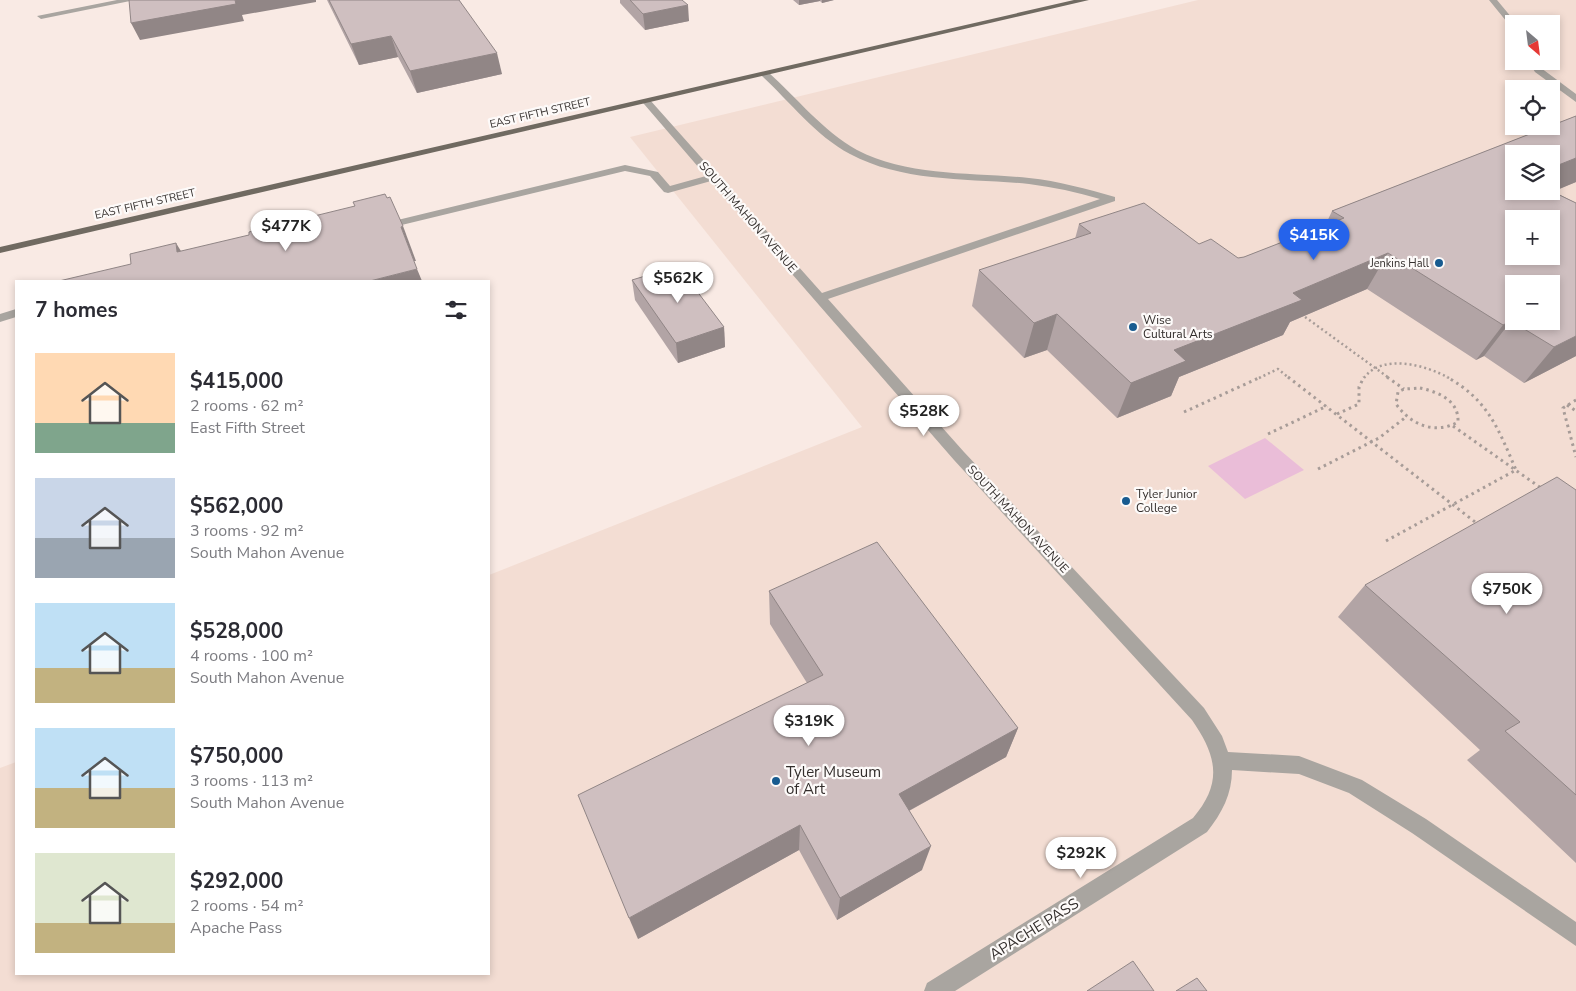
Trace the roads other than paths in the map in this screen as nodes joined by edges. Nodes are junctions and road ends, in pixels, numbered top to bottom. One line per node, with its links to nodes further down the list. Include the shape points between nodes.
1 (131, 0): 5 (street)
2 (1085, 0): 7 (main road, EAST FIFTH STREET)
3 (1493, 0): 4 (street)
4 (1506, 15)
5 (41, 16)
6 (1538, 70): 8 (street)
7 (765, 74): 9 (main road, EAST FIFTH STREET); 13 (street, via 837,140 870,159 933,172 1060,186 1111,199)
8 (1576, 99)
9 (647, 102): 10 (street, SOUTH MAHON AVENUE); 12 (main road, EAST FIFTH STREET)
10 (713, 177): 11 (street, via 668,190 654,174 626,168); 13 (street, SOUTH MAHON AVENUE)
11 (367, 230)
12 (0, 250)
13 (820, 298): 16 (street, SOUTH MAHON AVENUE, via 959,456 1198,714 1218,744)
14 (15, 313): 15 (street)
15 (0, 318)
16 (1222, 760): 17 (street, via 1299,766 1355,786 1419,826); 18 (street, APACHE PASS, via 1223,785 1219,801 1212,814 1200,825)
17 (1576, 935)
18 (935, 991)

